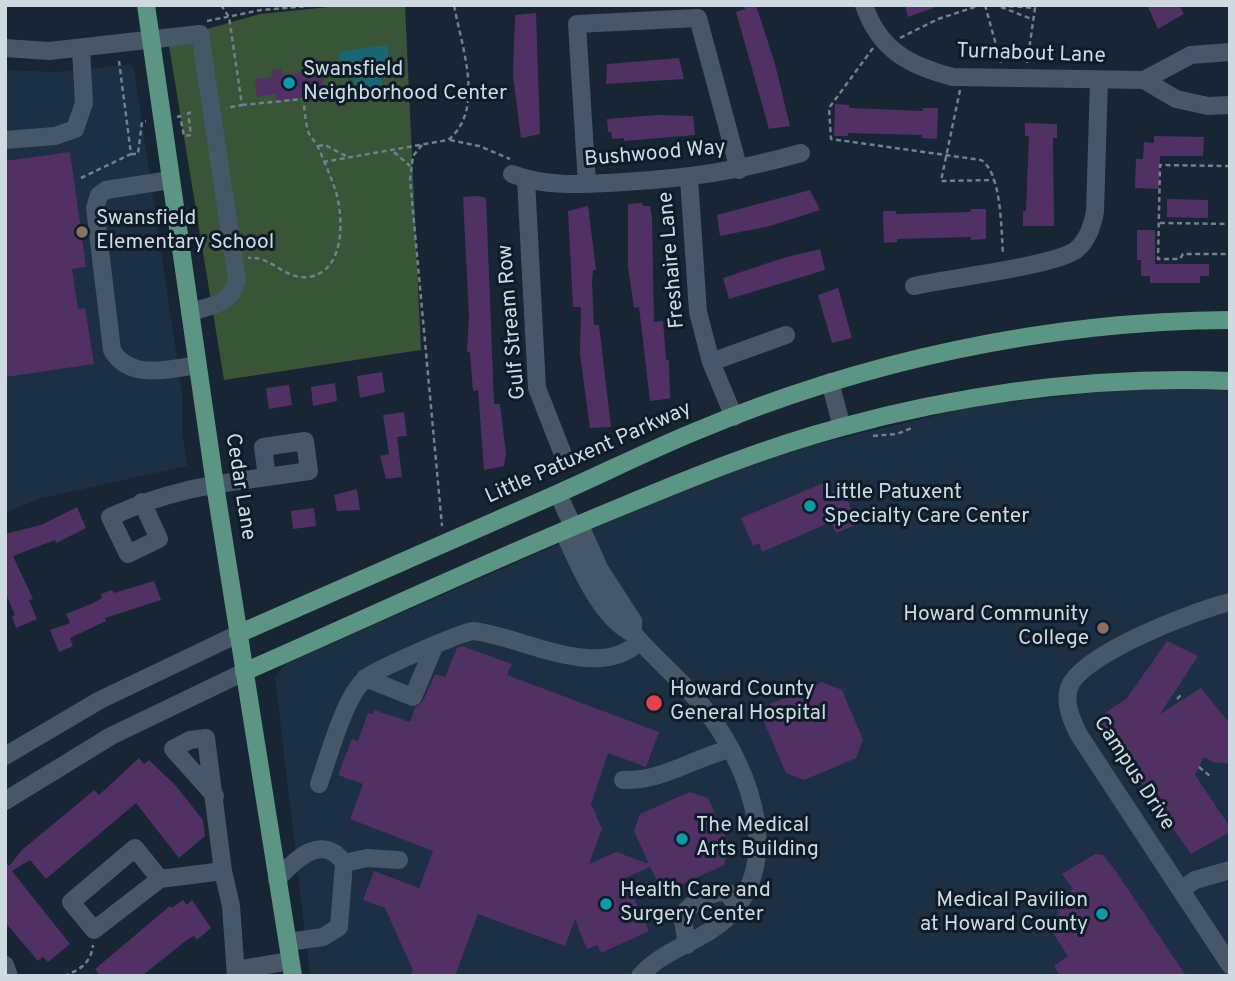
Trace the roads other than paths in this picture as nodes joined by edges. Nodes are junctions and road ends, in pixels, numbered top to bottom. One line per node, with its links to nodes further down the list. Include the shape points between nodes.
1 (146, 5): 3 (main road, Cedar Lane)
2 (864, 5): 7 (street, Turnabout Lane, via 884,42 914,66 964,77)
3 (150, 41): 5 (street); 15 (main road, Cedar Lane); 18 (street, via 200,34 235,260 237,280 230,297)
4 (5, 48): 5 (street)
5 (81, 49): 10 (street, via 84,103 75,129 55,136)
6 (1230, 52): 8 (street, Turnabout Lane, via 1191,55)
7 (1099, 80): 8 (street, Turnabout Lane); 17 (street, via 1095,212 1078,249 1055,260)
8 (1144, 80): 9 (street, Turnabout Lane, via 1183,102)
9 (1230, 105)
10 (5, 140)
11 (801, 153): 12 (street, Bushwood Way)
12 (739, 170): 14 (street, Bushwood Way); 16 (street, via 698,18 577,24)
13 (519, 177): 16 (street, Bushwood Way); 27 (street, Gulf Stream Row, via 537,388)
14 (689, 178): 16 (street, Bushwood Way); 21 (street, Freshaire Lane, via 698,312)
15 (170, 180): 18 (main road, Cedar Lane); 22 (street, via 99,195 95,208 112,350 118,360 138,370)
16 (587, 184)
17 (914, 286)
18 (190, 312): 22 (main road, Cedar Lane)
19 (1230, 320): 24 (main road, Little Patuxent Parkway, via 1155,322 1016,338)
20 (786, 335): 21 (street)
21 (711, 362): 25 (street, Freshaire Lane)
22 (198, 365): 29 (main road, Cedar Lane)
23 (1230, 381): 26 (main road, via 1116,383 1025,392 922,408)
24 (830, 382): 25 (main road, Little Patuxent Parkway); 26 (street)
25 (734, 417): 30 (main road, Little Patuxent Parkway)
26 (842, 427): 32 (main road, via 708,471)
27 (564, 457)
28 (267, 477): 29 (street)
29 (215, 485): 31 (street); 34 (main road, Cedar Lane)
30 (558, 494): 32 (street); 34 (main road, Little Patuxent Parkway)
31 (142, 502)
32 (573, 526): 35 (street, via 582,530 612,592 633,621); 37 (main road)
33 (1230, 601): 51 (street, Campus Drive, via 1181,616 1134,639 1088,668 1069,687 1069,714 1079,734)
34 (238, 634): 37 (main road, Cedar Lane); 40 (street, Little Patuxent Parkway, via 100,700)
35 (637, 637): 36 (street, via 631,651 605,658 576,657 470,630); 39 (street, via 700,703)
36 (434, 647): 38 (street); 38 (street, via 413,697)
37 (244, 672): 44 (street, via 111,736); 50 (main road, Cedar Lane)
38 (365, 678): 42 (street, via 349,705)
39 (730, 749): 41 (street, via 644,781); 52 (street, via 748,788 758,837 751,877)
40 (5, 756)
41 (623, 780)
42 (318, 784)
43 (215, 796): 48 (street)
44 (5, 801)
45 (399, 860): 46 (street, via 367,858)
46 (344, 863): 50 (street, via 328,850 316,849 295,860); 53 (street, via 339,927 323,937)
47 (1230, 870): 51 (street, via 1195,880)
48 (223, 871): 49 (street); 58 (street, via 231,906)
49 (160, 879): 49 (street, via 135,849 71,902 94,930)
50 (278, 879): 53 (main road, Cedar Lane)
51 (1181, 890): 56 (street, Campus Drive)
52 (737, 906): 54 (street); 54 (street, via 727,892 716,892 691,905 682,915)
53 (288, 942): 57 (main road, Cedar Lane)
54 (687, 945): 60 (street, via 650,964)
55 (5, 965): 59 (street)
56 (1230, 965)
57 (292, 968): 58 (street)
58 (236, 973)
59 (9, 976)
60 (640, 976)

